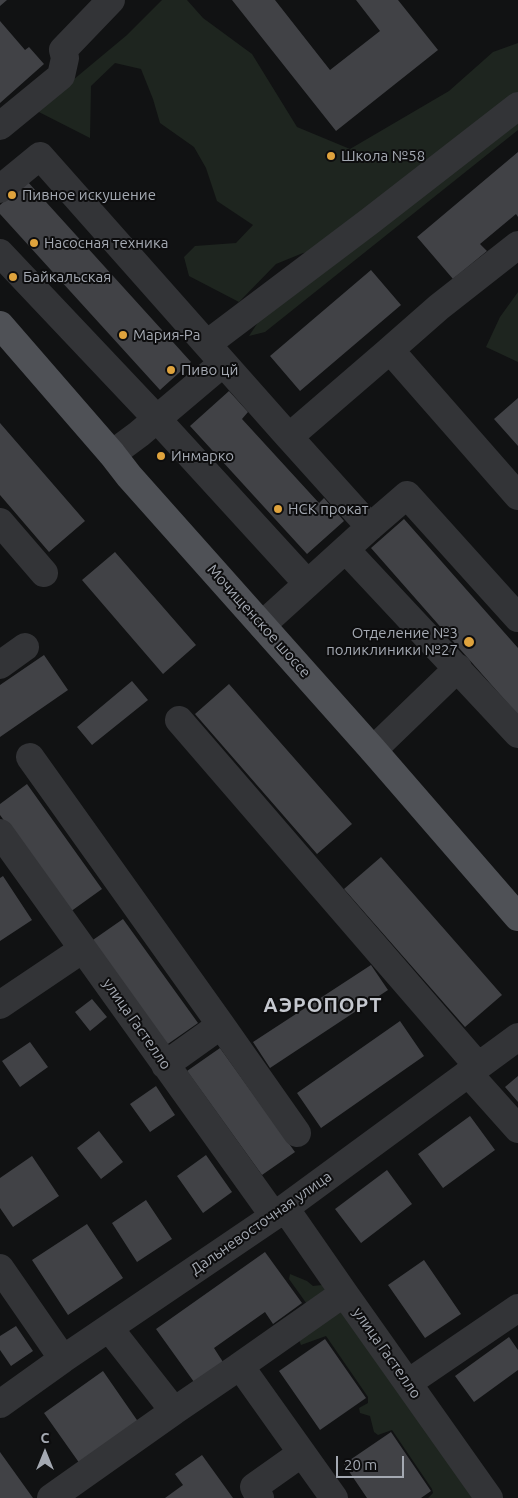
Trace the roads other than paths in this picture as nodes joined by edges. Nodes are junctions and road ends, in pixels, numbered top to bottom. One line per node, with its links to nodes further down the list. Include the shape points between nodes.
1 (110, 0): 3 (street, via 63,50 65,58 61,76)
2 (518, 106): 9 (street, via 370,221)
3 (0, 126)
4 (0, 189): 9 (street, via 40,156)
5 (518, 245): 8 (street)
6 (0, 253): 10 (street)
7 (0, 325): 12 (main road, Мочищенское шоссе)
8 (390, 350): 11 (street); 13 (street)
9 (215, 354): 10 (street); 11 (street)
10 (157, 419): 12 (street); 18 (street)
11 (289, 438): 15 (street)
12 (112, 454): 20 (main road, Мочищенское шоссе)
13 (518, 496)
14 (0, 522): 17 (street)
15 (370, 526): 16 (street); 19 (street, via 407,496)
16 (346, 550): 18 (street); 23 (street)
17 (44, 573)
18 (307, 583): 20 (street)
19 (518, 618)
20 (262, 625): 26 (main road, Мочищенское шоссе)
21 (25, 647): 22 (street)
22 (0, 665)
23 (458, 668): 25 (street); 26 (street)
24 (178, 720): 35 (street)
25 (518, 734)
26 (373, 750): 29 (main road, Мочищенское шоссе)
27 (30, 757): 32 (street)
28 (0, 833): 30 (street, улица Гастелло)
29 (518, 917)
30 (83, 949): 31 (street); 34 (street, улица Гастелло)
31 (0, 1006)
32 (221, 1025): 34 (street); 37 (street)
33 (518, 1037): 35 (street, Дальневосточная улица)
34 (166, 1065): 38 (street, улица Гастелло)
35 (473, 1069): 36 (street); 38 (street, Дальневосточная улица)
36 (518, 1129)
37 (297, 1133)
38 (280, 1212): 40 (street, улица Гастелло); 42 (street, Дальневосточная улица)
39 (0, 1268): 43 (street)
40 (344, 1293): 44 (street); 45 (street, улица Гастелло)
41 (518, 1308): 45 (street)
42 (109, 1328): 43 (street, Дальневосточная улица); 47 (street)
43 (63, 1359): 46 (street, Дальневосточная улица)
44 (240, 1366): 47 (street); 48 (street)
45 (408, 1383): 52 (street, улица Гастелло)
46 (0, 1404)
47 (174, 1411): 49 (street)
48 (302, 1453): 50 (street, via 254,1488); 51 (street)
49 (51, 1498)
50 (260, 1498)
51 (334, 1498)
52 (489, 1498)

